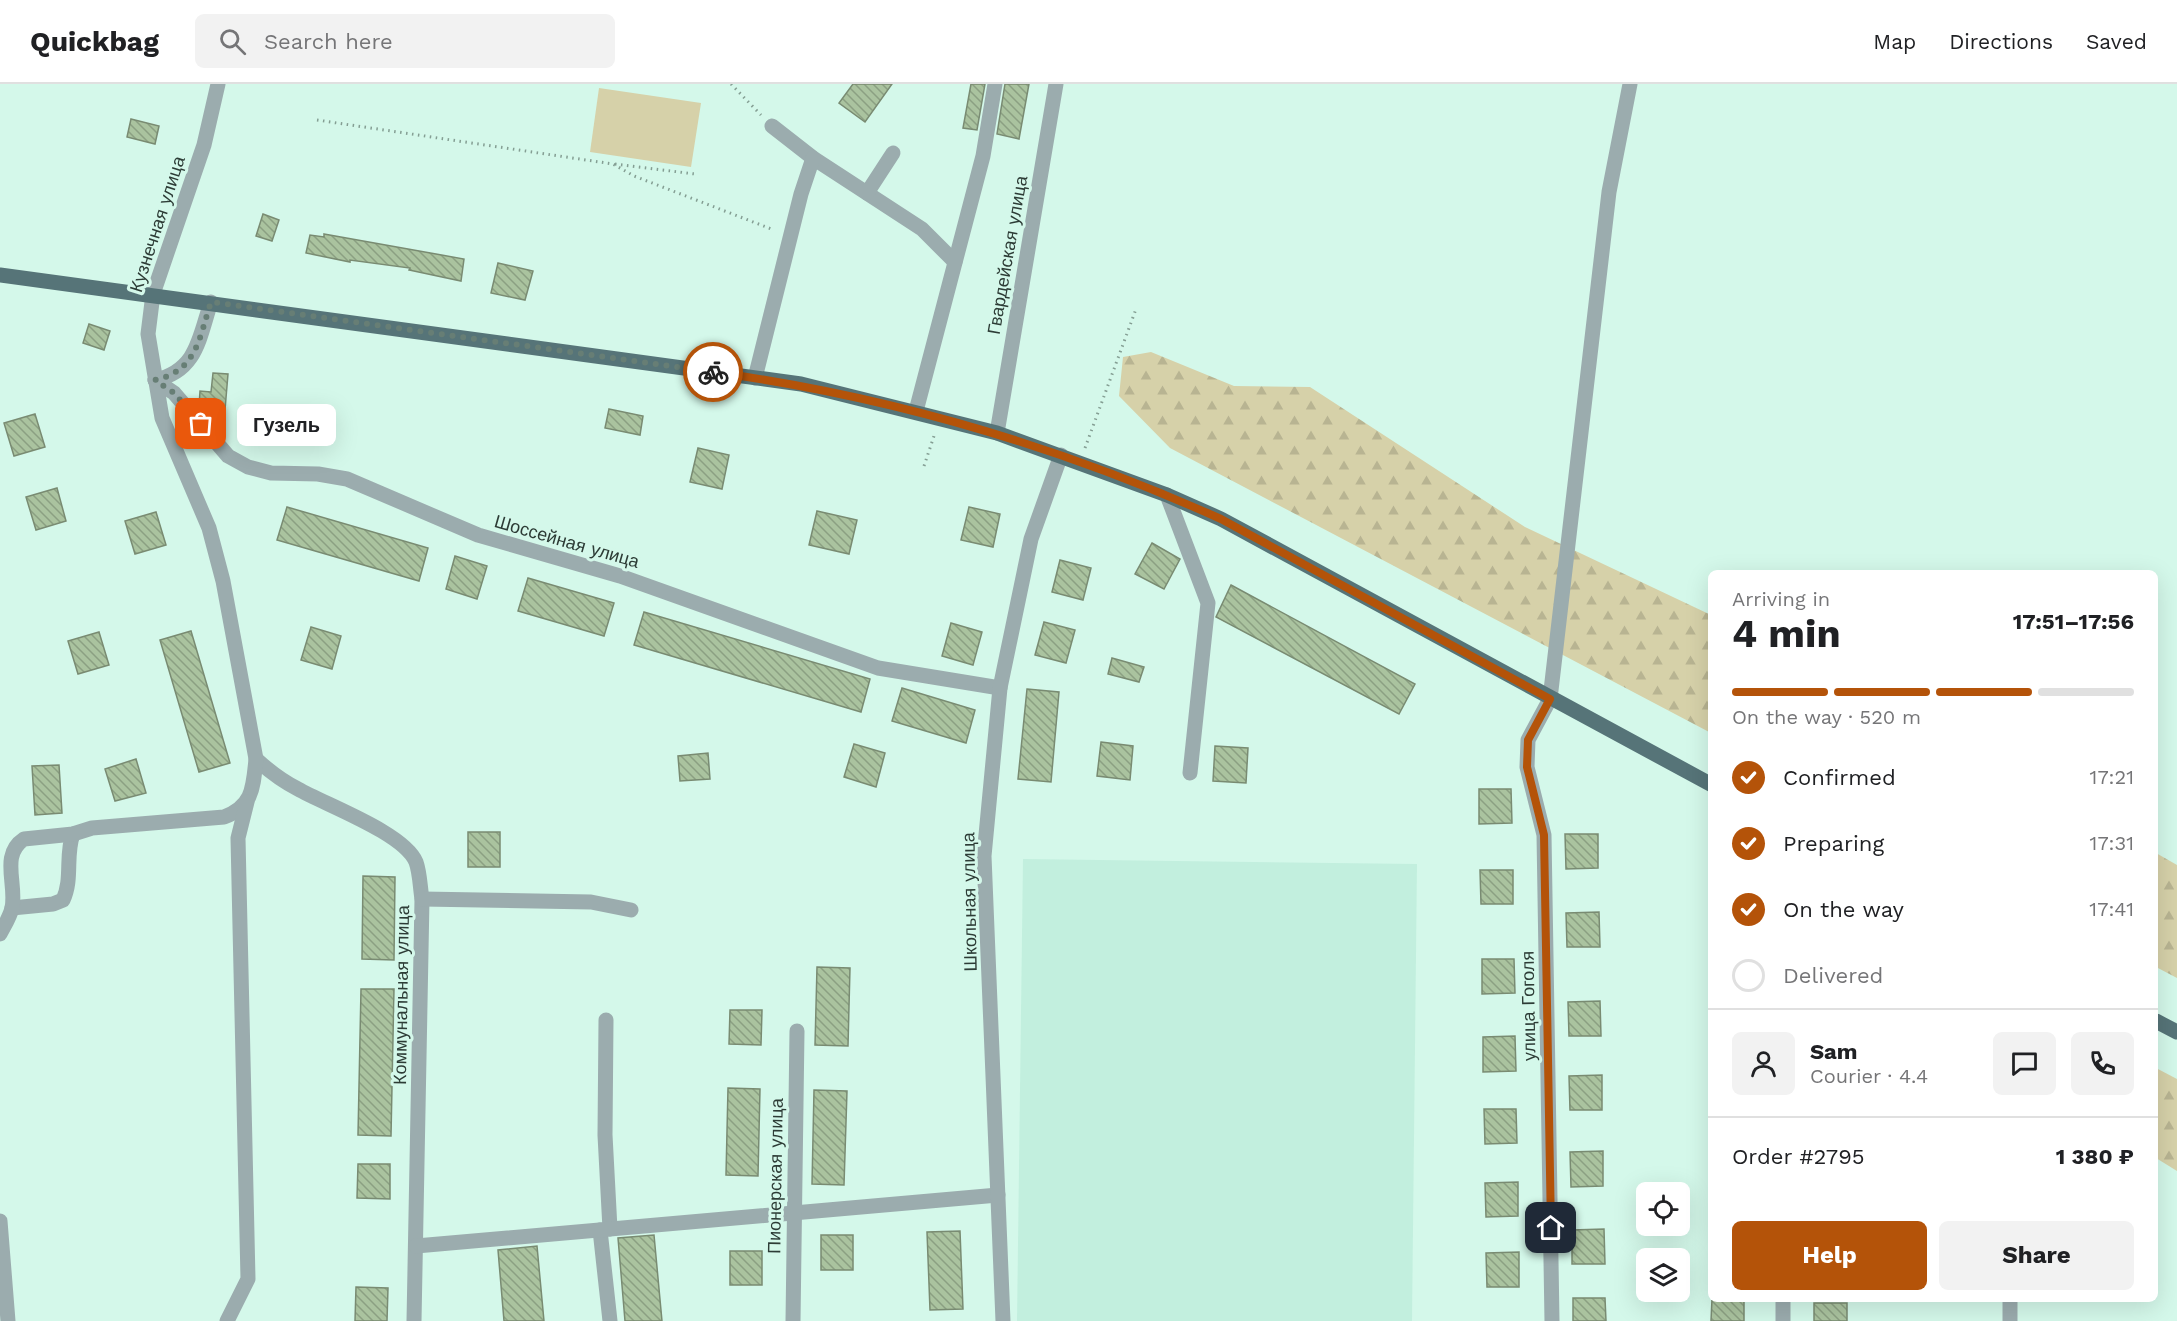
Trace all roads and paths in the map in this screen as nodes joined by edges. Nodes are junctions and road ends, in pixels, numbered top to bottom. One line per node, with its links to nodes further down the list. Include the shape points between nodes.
1 (218, 84): 16 (street, Кузнечная улица, via 204,145)
2 (731, 84): 7 (path)
3 (995, 84): 14 (street, via 984,156)
4 (1056, 84): 23 (street, Гвардейская улица)
5 (1630, 84): 29 (street, via 1609,192)
6 (317, 120): 10 (path)
7 (772, 126): 9 (street)
8 (893, 153): 12 (street)
9 (813, 158): 12 (street); 13 (street)
10 (613, 164): 11 (path); 13 (path, via 634,176)
11 (695, 174)
12 (867, 193): 14 (street, via 922,229)
13 (790, 236): 19 (street)
14 (955, 262): 21 (street)
15 (0, 275): 16 (main road)
16 (153, 294): 17 (main road); 20 (street, Кузнечная улица, via 148,334)
17 (211, 302): 19 (main road); 20 (street, via 195,350 184,367 173,376)
18 (1136, 309): 25 (path)
19 (754, 378): 21 (main road, via 801,384)
20 (155, 380): 28 (street, Шоссейная улица, via 174,393 228,456 248,467 271,473 347,479 478,535 620,576 878,668); 30 (street, Кузнечная улица, via 162,418 208,528 223,581)
21 (916, 411): 22 (main road)
22 (940, 418): 23 (main road); 26 (path)
23 (997, 433): 24 (main road)
24 (1061, 455): 25 (main road); 28 (street, Школьная улица, via 1031,539)
25 (1080, 462): 27 (main road)
26 (924, 466)
27 (1167, 495): 29 (main road, via 1221,519); 31 (street, via 1208,603)
28 (1000, 688): 43 (street, Школьная улица, via 984,856)
29 (1550, 699): 32 (main road); 56 (street, улица Гоголя, via 1528,740 1527,767 1544,835)
30 (256, 759): 33 (street, Кузнечная улица, via 254,784); 35 (street, Коммунальная улица, via 272,774 380,830 408,850 416,862)
31 (1190, 773)
32 (1708, 783)
33 (246, 802): 34 (street, via 240,811 224,817 92,828); 51 (street, Кузнечная улица, via 238,838 248,1279)
34 (73, 834): 36 (street, via 69,844 68,890 63,900); 36 (street, via 16,843 8,862)
35 (422, 899): 37 (street, via 591,902); 47 (street, Коммунальная улица)
36 (12, 908): 38 (street)
37 (631, 910)
38 (0, 934)
39 (606, 1020): 46 (street)
40 (2158, 1022): 42 (main road)
41 (797, 1031): 44 (street, Пионерская улица)
42 (2177, 1032)
43 (998, 1195): 44 (street); 55 (street, Школьная улица)
44 (793, 1213): 46 (street); 54 (street, Пионерская улица)
45 (0, 1221): 50 (street)
46 (605, 1229): 47 (street); 53 (street)
47 (416, 1246): 52 (street, Коммунальная улица)
48 (1783, 1302): 57 (street)
49 (2010, 1302): 58 (street)
50 (8, 1321)
51 (227, 1321)
52 (414, 1321)
53 (610, 1321)
54 (793, 1321)
55 (1003, 1321)
56 (1552, 1321)
57 (1783, 1321)
58 (2010, 1321)

